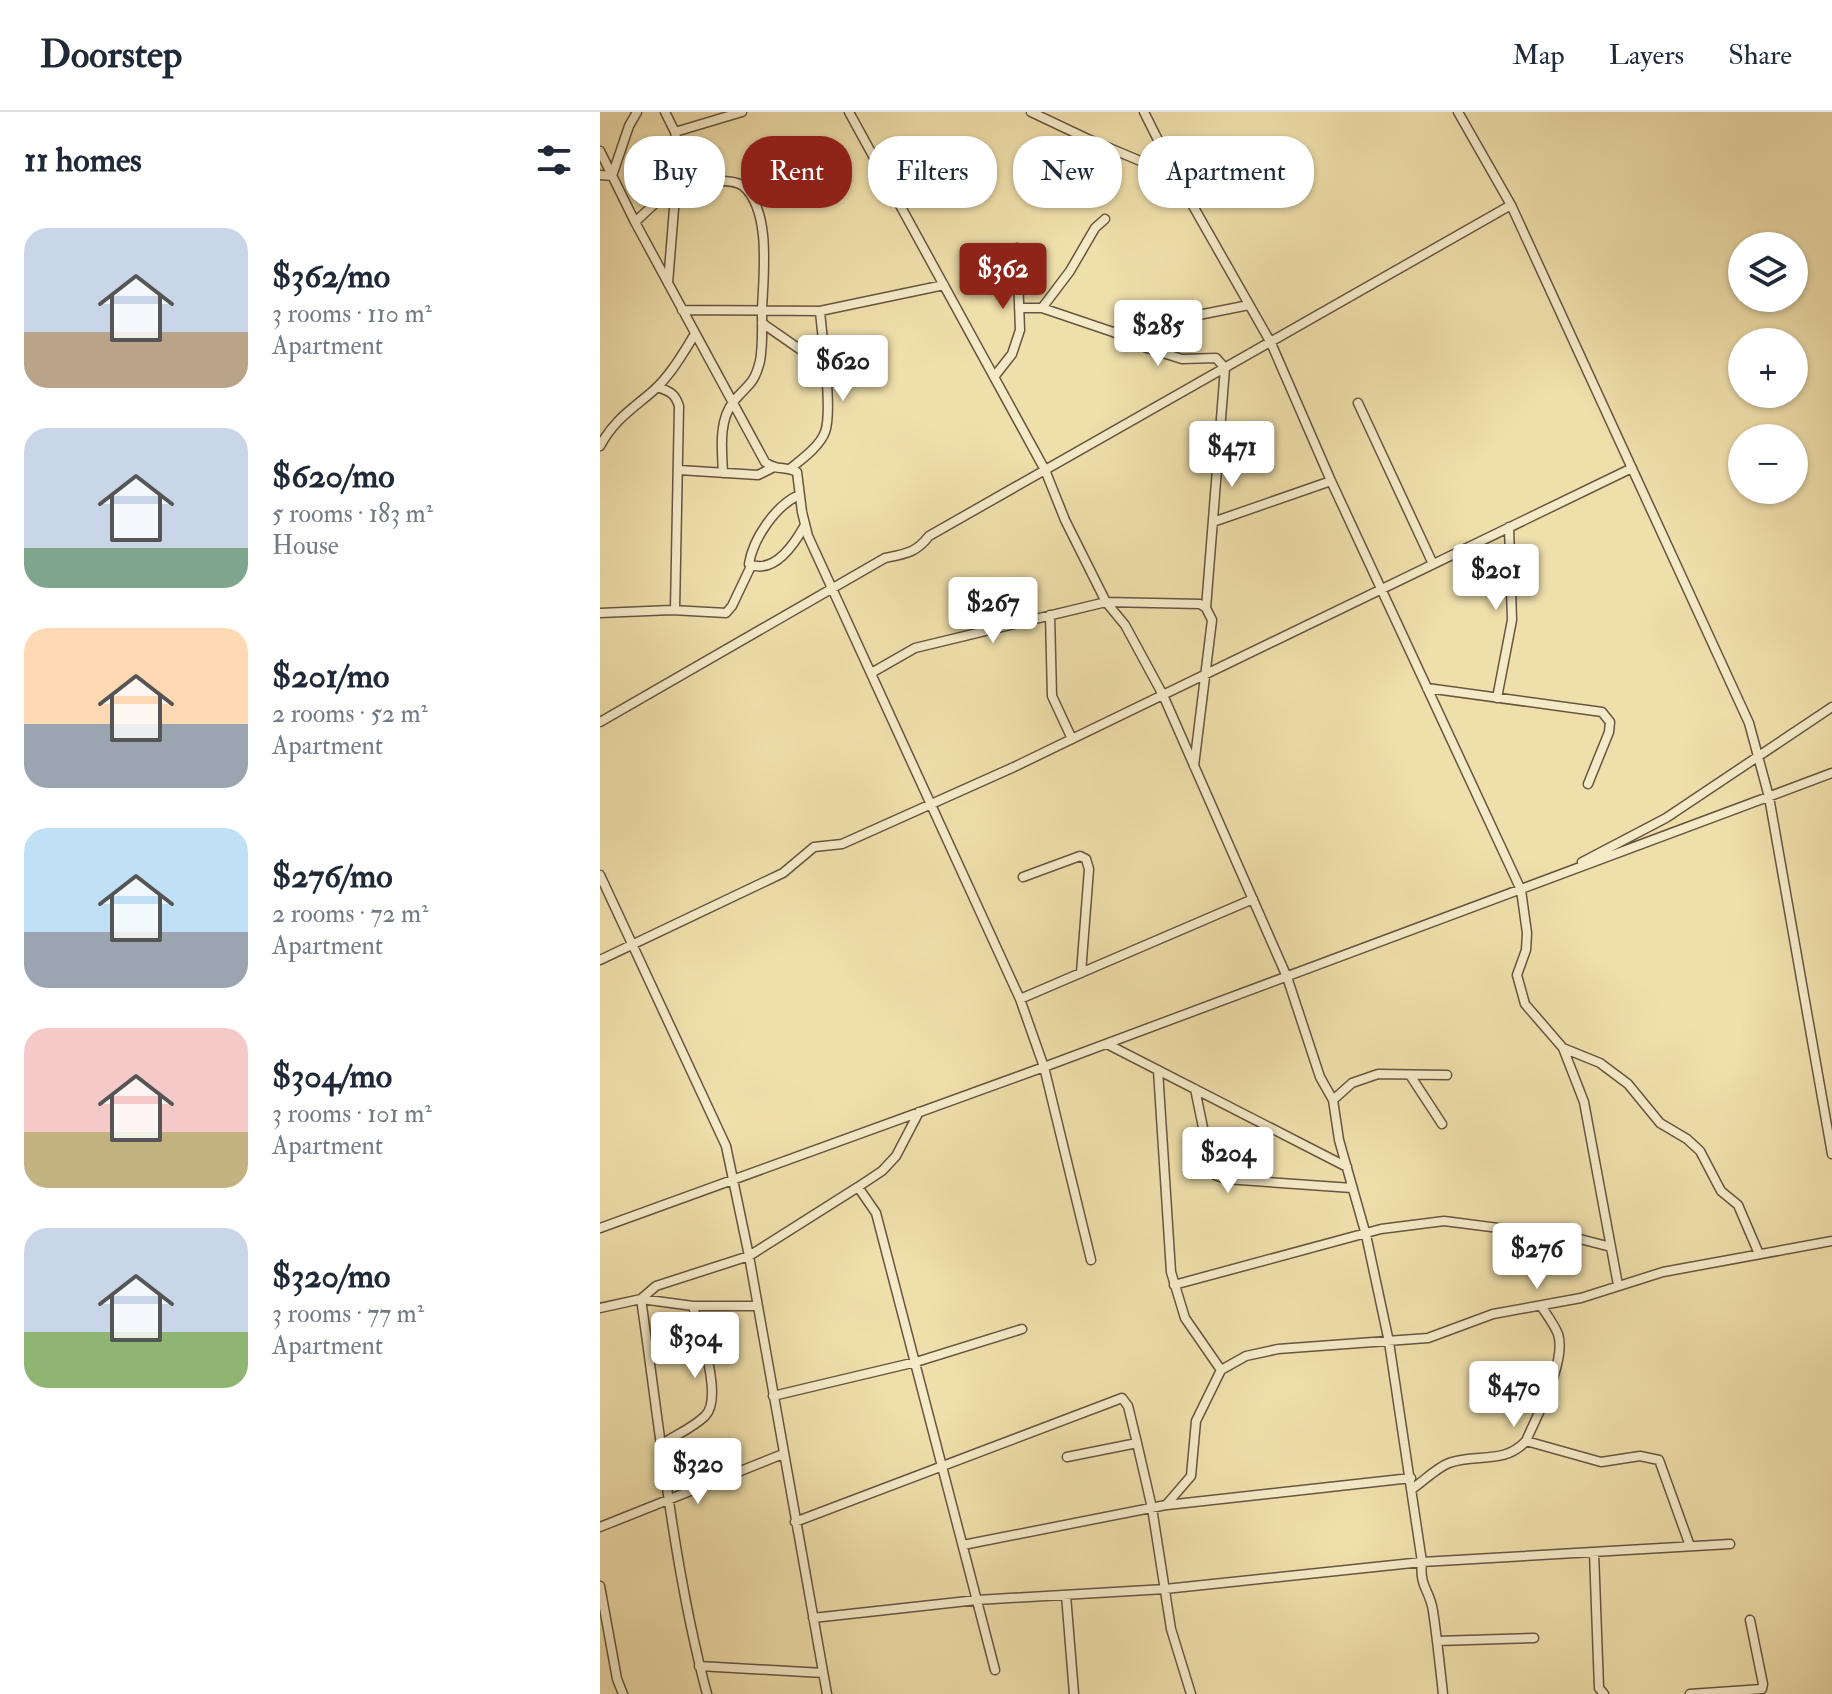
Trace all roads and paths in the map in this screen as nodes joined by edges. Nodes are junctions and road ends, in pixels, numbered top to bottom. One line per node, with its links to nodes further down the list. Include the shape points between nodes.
1 (637, 112): 14 (street)
2 (665, 112): 8 (street)
3 (742, 112): 8 (street)
4 (849, 112): 24 (street)
5 (1031, 112): 12 (street)
6 (1144, 112): 10 (street)
7 (1458, 112): 16 (street)
8 (675, 132): 9 (street)
9 (676, 136)
10 (1156, 136)
11 (600, 151): 14 (street)
12 (1138, 160)
13 (600, 175): 14 (street)
14 (612, 176): 21 (street)
15 (725, 182): 30 (street, via 744,187 758,209 764,239)
16 (1511, 205): 34 (street); 44 (street)
17 (650, 208): 21 (street)
18 (674, 208): 23 (street)
19 (1194, 208): 25 (street)
20 (1105, 219): 27 (street)
21 (635, 222): 23 (street)
22 (1017, 248): 26 (street)
23 (668, 284): 28 (street)
24 (944, 285): 29 (street); 37 (street)
25 (1249, 305): 32 (street); 34 (street)
26 (1019, 308): 27 (street); 37 (street, via 1020,330 1012,354)
27 (1042, 308): 32 (street)
28 (682, 310): 30 (street); 33 (street)
29 (820, 311): 30 (street); 35 (street)
30 (762, 312): 31 (street)
31 (762, 323): 35 (street); 39 (street, via 761,358 753,383)
32 (1113, 332): 36 (street, via 1182,359 1216,358)
33 (695, 334): 38 (street); 39 (street)
34 (1271, 343): 36 (street); 48 (street)
35 (824, 366): 43 (street, via 825,433)
36 (1225, 368): 46 (street); 50 (street)
37 (994, 377): 46 (street)
38 (657, 387): 41 (street, via 620,417); 45 (street, via 676,397 679,406)
39 (733, 402): 42 (street); 47 (street, via 722,441)
40 (1358, 403): 53 (street)
41 (600, 446)
42 (772, 468): 43 (street); 47 (street, via 758,475)
43 (791, 468): 49 (street, via 797,472)
44 (1632, 468): 52 (street); 70 (street)
45 (679, 470): 47 (street); 59 (street)
46 (1045, 470): 55 (street, via 929,536 919,549 885,558); 57 (street)
47 (723, 473)
48 (1331, 481): 50 (street); 56 (street)
49 (799, 495): 51 (street); 54 (street, via 760,533)
50 (1213, 522): 58 (street)
51 (805, 525): 54 (street, via 781,558); 55 (street)
52 (1509, 527): 53 (street); 66 (street, via 1512,620)
53 (1433, 564): 56 (street)
54 (751, 566): 59 (street, via 726,613)
55 (835, 589): 62 (street); 68 (street)
56 (1381, 589): 63 (street); 64 (street)
57 (1106, 602): 58 (street); 61 (street); 65 (street, via 1125,625)
58 (1206, 608): 63 (street, via 1212,620)
59 (675, 610): 60 (street)
60 (600, 613)
61 (1050, 615): 62 (street, via 915,648); 69 (street, via 1052,696)
62 (873, 672): 75 (street)
63 (1206, 674): 65 (street); 71 (street)
64 (1427, 688): 66 (street); 79 (street)
65 (1163, 695): 69 (street); 71 (street)
66 (1497, 698): 73 (street, via 1607,715 1609,732)
67 (1832, 707): 70 (street)
68 (600, 722)
69 (1072, 739): 75 (street)
70 (1760, 756): 74 (street); 78 (street, via 1666,818)
71 (1194, 766): 80 (street)
72 (1832, 773): 74 (street)
73 (1588, 784)
74 (1769, 797): 78 (street); 96 (street)
75 (933, 804): 81 (street, via 842,844 814,847 783,873); 85 (street)
76 (600, 875): 81 (street)
77 (1023, 877): 83 (street, via 1080,856 1086,859)
78 (1550, 879): 79 (street)
79 (1521, 890): 84 (street); 87 (street, via 1527,933 1517,975 1525,1004)
80 (1253, 899): 83 (street); 84 (street)
81 (632, 944): 82 (street); 98 (street, via 726,1146)
82 (600, 960)
83 (1081, 973): 85 (street)
84 (1287, 977): 86 (street); 93 (street, via 1320,1077)
85 (1020, 999): 88 (street)
86 (1107, 1044): 88 (street); 89 (street)
87 (1563, 1048): 104 (street, via 1584,1102); 105 (street, via 1600,1063 1628,1084 1660,1123 1700,1151 1721,1191 1738,1205)
88 (1044, 1067): 94 (street); 107 (street)
89 (1158, 1070): 92 (street); 108 (street)
90 (1410, 1075): 91 (street); 93 (street, via 1378,1074 1352,1083); 95 (street)
91 (1447, 1075)
92 (1195, 1089): 97 (street); 100 (street, via 1215,1175)
93 (1333, 1100): 97 (street)
94 (919, 1112): 98 (street); 99 (street, via 896,1156)
95 (1442, 1124)
96 (1832, 1154)
97 (1347, 1167): 100 (street)
98 (734, 1179): 101 (street); 106 (street)
99 (858, 1187): 106 (street); 117 (street, via 876,1213)
100 (1352, 1188): 102 (street)
101 (600, 1228)
102 (1366, 1235): 104 (street, via 1444,1221); 108 (street); 116 (street)
103 (1832, 1241): 105 (street)
104 (1611, 1247): 109 (street)
105 (1759, 1254): 109 (street)
106 (749, 1256): 110 (street, via 656,1286); 112 (street)
107 (1091, 1260)
108 (1174, 1285): 118 (street, via 1185,1318)
109 (1618, 1285): 113 (street)
110 (641, 1299): 111 (street); 114 (street); 122 (street)
111 (693, 1306): 112 (street); 122 (street, via 713,1386 712,1403 707,1415)
112 (757, 1306): 119 (street)
113 (1541, 1306): 116 (street, via 1493,1314 1428,1338); 120 (street, via 1560,1349)
114 (600, 1308)
115 (1022, 1329): 117 (street)
116 (1389, 1342): 118 (street, via 1278,1349 1246,1356); 126 (street)
117 (916, 1362): 119 (street); 125 (street)
118 (1221, 1370): 129 (street, via 1196,1421 1191,1476)
119 (773, 1396): 123 (street)
120 (1526, 1441): 127 (street, via 1501,1457 1445,1465); 135 (street, via 1601,1462 1640,1456 1659,1460)
121 (1137, 1443): 124 (street); 125 (street, via 1122,1398); 130 (street)
122 (662, 1444): 128 (street)
123 (783, 1454): 128 (street); 131 (street)
124 (1067, 1457)
125 (943, 1467): 131 (street); 134 (street)
126 (1411, 1478): 127 (street); 129 (street)
127 (1412, 1489): 137 (street)
128 (669, 1500): 132 (street); 146 (street)
129 (1166, 1505): 130 (street)
130 (1152, 1508): 134 (street); 139 (street)
131 (795, 1522): 142 (street)
132 (600, 1527)
133 (1730, 1544): 135 (street)
134 (963, 1545): 141 (street)
135 (1690, 1546): 136 (street)
136 (1594, 1552): 137 (street); 155 (street, via 1599,1688)
137 (1422, 1562): 139 (street); 145 (street, via 1420,1575)
138 (600, 1586): 149 (street)
139 (1165, 1589): 140 (street); 153 (street)
140 (1066, 1595): 141 (street); 152 (street)
141 (977, 1600): 142 (street); 147 (street)
142 (813, 1618): 148 (street)
143 (1750, 1620): 156 (street, via 1762,1689)
144 (1534, 1638): 145 (street)
145 (1437, 1641): 154 (street)
146 (699, 1666): 148 (street); 150 (street)
147 (995, 1670)
148 (823, 1673): 151 (street)
149 (623, 1694)
150 (707, 1694)
151 (827, 1694)
152 (1074, 1694)
153 (1191, 1694)
154 (1443, 1694)
155 (1604, 1694)
156 (1690, 1694)

